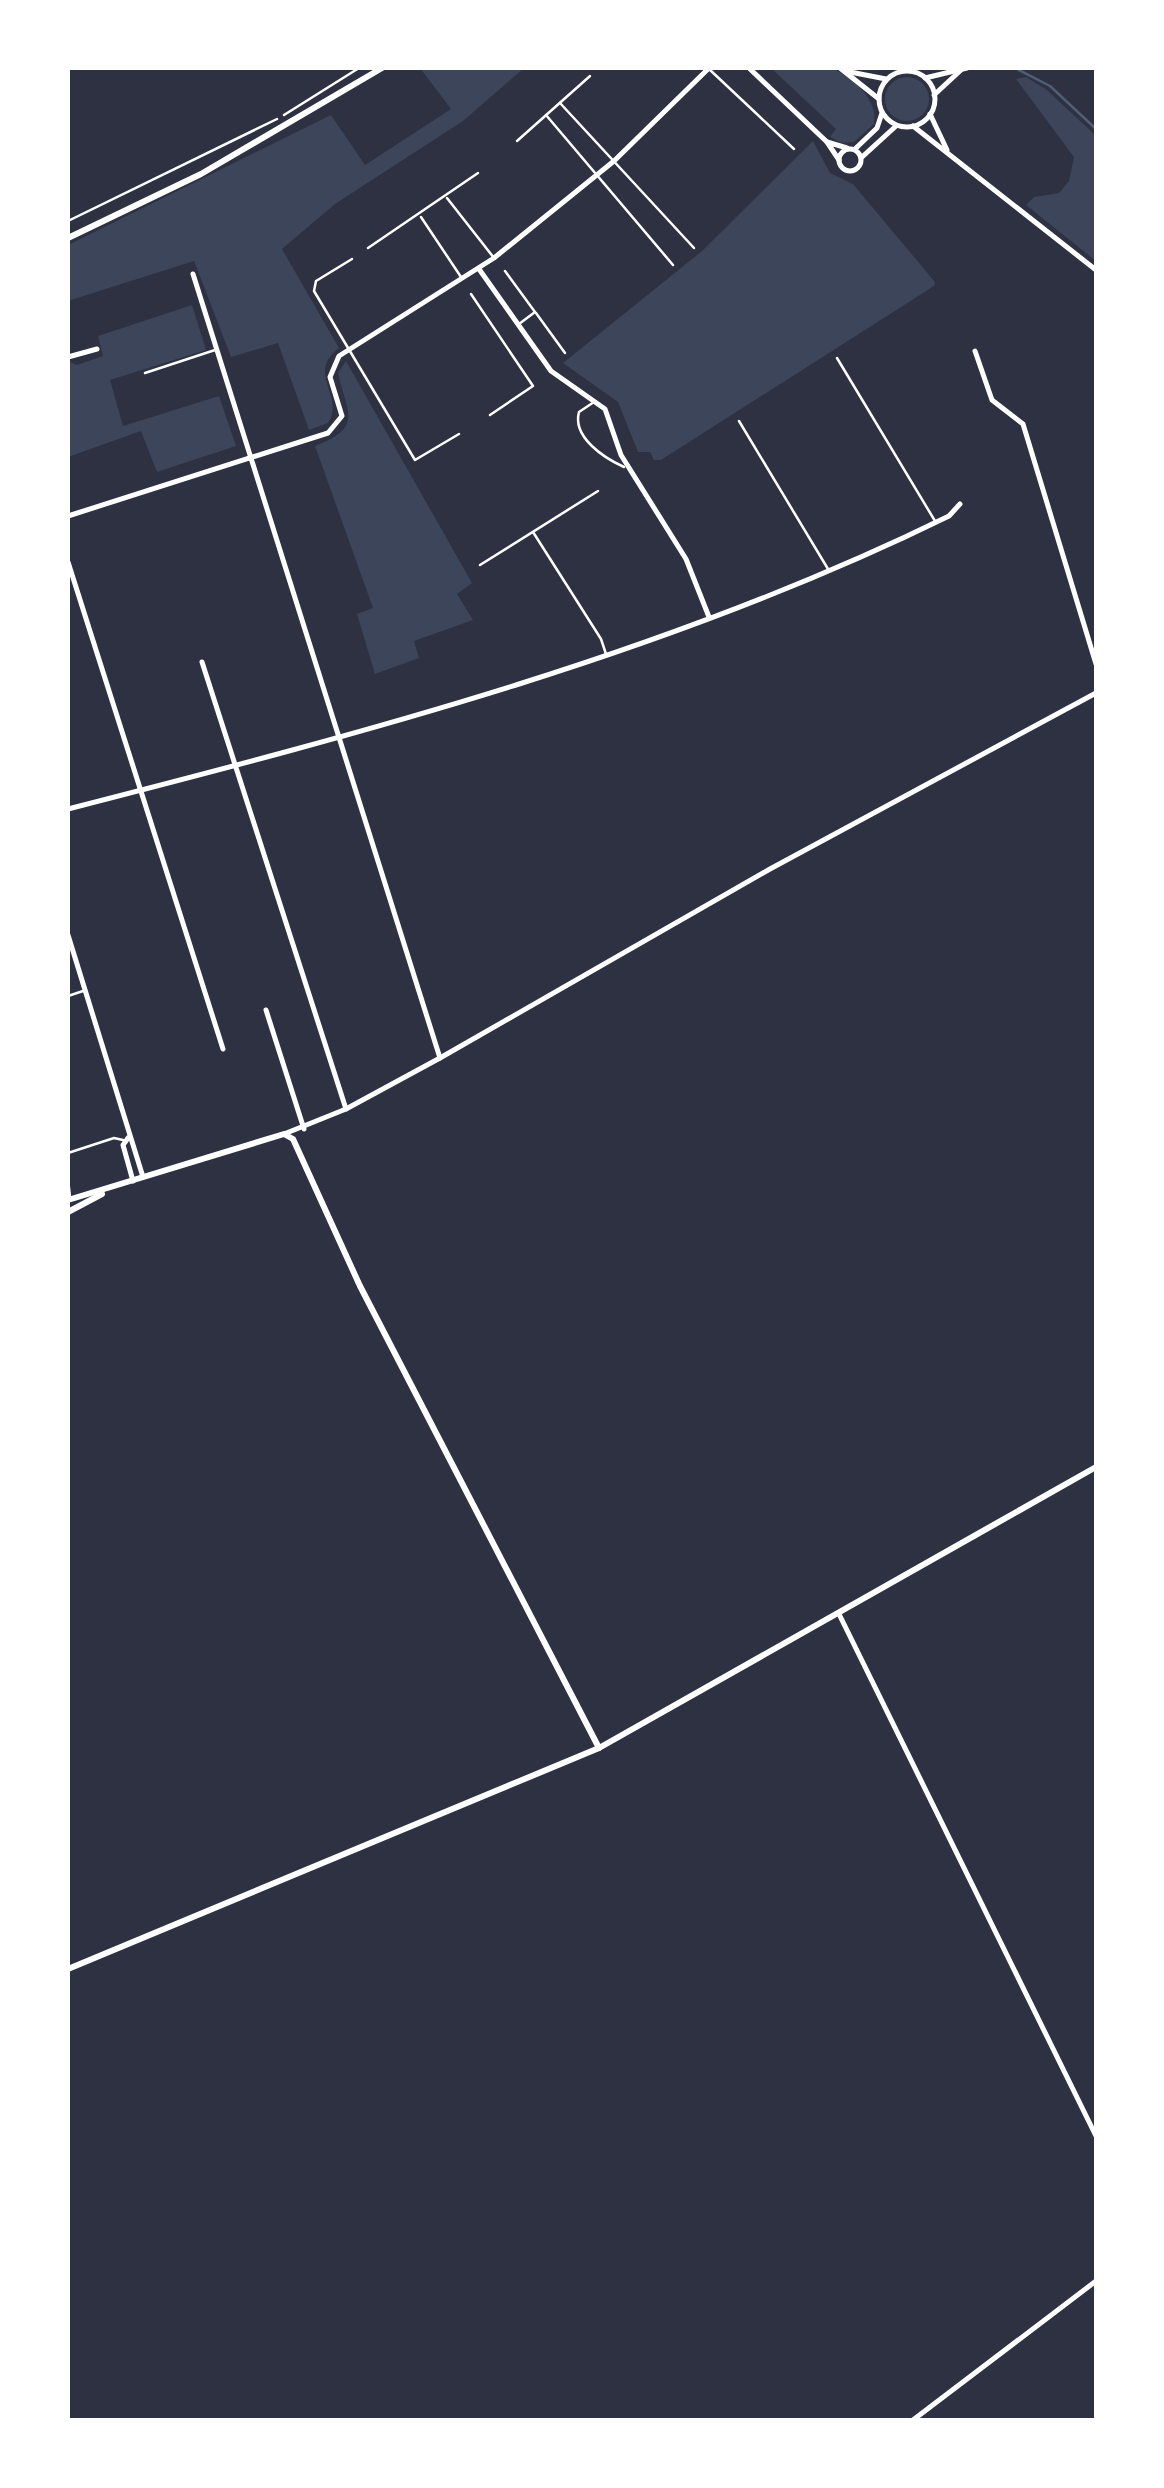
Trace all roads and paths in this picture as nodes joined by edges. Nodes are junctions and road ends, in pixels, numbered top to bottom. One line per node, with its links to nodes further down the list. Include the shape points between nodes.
1 (359, 68): 30 (path, via 280,118)
2 (382, 68): 31 (street, via 201,174)
3 (708, 68): 20 (lane); 25 (street)
4 (749, 68): 19 (street)
5 (843, 69): 9 (street); 11 (street)
6 (964, 69): 8 (street); 10 (street)
7 (590, 76): 12 (lane)
8 (925, 78): 9 (street, via 903,72); 10 (street)
9 (887, 79): 11 (street)
10 (934, 95): 14 (street)
11 (879, 99): 13 (street)
12 (560, 103): 15 (lane); 25 (lane)
13 (882, 113): 16 (street); 21 (street, via 877,128)
14 (930, 114): 17 (street); 22 (street)
15 (546, 115): 18 (lane); 27 (lane)
16 (897, 125): 17 (street); 23 (street)
17 (913, 126): 22 (street)
18 (516, 141)
19 (827, 142): 21 (street); 24 (street)
20 (794, 148)
21 (852, 149): 23 (street); 24 (street)
22 (948, 152): 38 (street)
23 (861, 158): 24 (street, via 850,172)
24 (839, 160)
25 (614, 161): 27 (street); 33 (lane)
26 (478, 173): 28 (lane)
27 (597, 176): 34 (street); 36 (lane)
28 (446, 196): 29 (lane); 34 (lane)
29 (420, 216): 32 (lane); 41 (lane)
30 (68, 221)
31 (68, 238)
32 (368, 248)
33 (694, 248)
34 (494, 258): 37 (street)
35 (352, 259): 47 (lane, via 314,288)
36 (673, 265)
37 (479, 269): 41 (street); 44 (street)
38 (1096, 270)
39 (506, 271): 43 (lane)
40 (192, 274): 46 (street)
41 (464, 280): 47 (street)
42 (472, 294): 54 (lane, via 533,386)
43 (535, 312): 44 (lane); 49 (lane)
44 (518, 324): 53 (street, via 550,372)
45 (97, 349): 50 (street)
46 (216, 349): 52 (lane); 57 (street)
47 (350, 350): 56 (lane, via 414,460); 57 (street, via 331,371 342,409 335,428)
48 (975, 351): 70 (street, via 992,400 1022,424)
49 (565, 353)
50 (68, 358)
51 (837, 358): 62 (lane)
52 (145, 373)
53 (596, 402): 58 (street); 58 (lane, via 580,412 581,431 591,446)
54 (490, 415)
55 (739, 421): 66 (lane)
56 (459, 434)
57 (251, 458): 61 (street); 72 (street)
58 (631, 469): 67 (street, via 686,559)
59 (598, 490): 63 (lane)
60 (960, 504): 62 (street)
61 (68, 516)
62 (936, 522): 66 (street)
63 (533, 532): 65 (lane); 68 (lane, via 602,639)
64 (68, 562): 74 (street)
65 (480, 565)
66 (828, 570): 67 (street)
67 (709, 617): 68 (street)
68 (606, 656): 72 (street)
69 (202, 662): 73 (street)
70 (1096, 664)
71 (1096, 693): 81 (street)
72 (340, 738): 73 (street); 81 (street)
73 (235, 766): 74 (street); 82 (street)
74 (140, 791): 75 (street); 80 (street)
75 (68, 810)
76 (68, 935): 77 (street)
77 (85, 990): 78 (lane); 85 (street)
78 (68, 996)
79 (266, 1010): 83 (street)
80 (224, 1049)
81 (440, 1058): 82 (street)
82 (346, 1109): 83 (street)
83 (304, 1129): 84 (street)
84 (284, 1134): 87 (street); 95 (street, via 297,1143 360,1286)
85 (127, 1140): 86 (lane); 87 (street); 89 (street)
86 (68, 1152)
87 (143, 1177): 89 (street)
88 (68, 1179): 91 (lane)
89 (133, 1181): 90 (street)
90 (119, 1186): 91 (street); 92 (street)
91 (68, 1200)
92 (68, 1212)
93 (1096, 1467): 94 (street)
94 (838, 1614): 95 (street); 97 (street)
95 (599, 1748): 96 (street)
96 (68, 1969)
97 (1096, 2136)
98 (1096, 2281): 99 (street)
99 (913, 2420)

